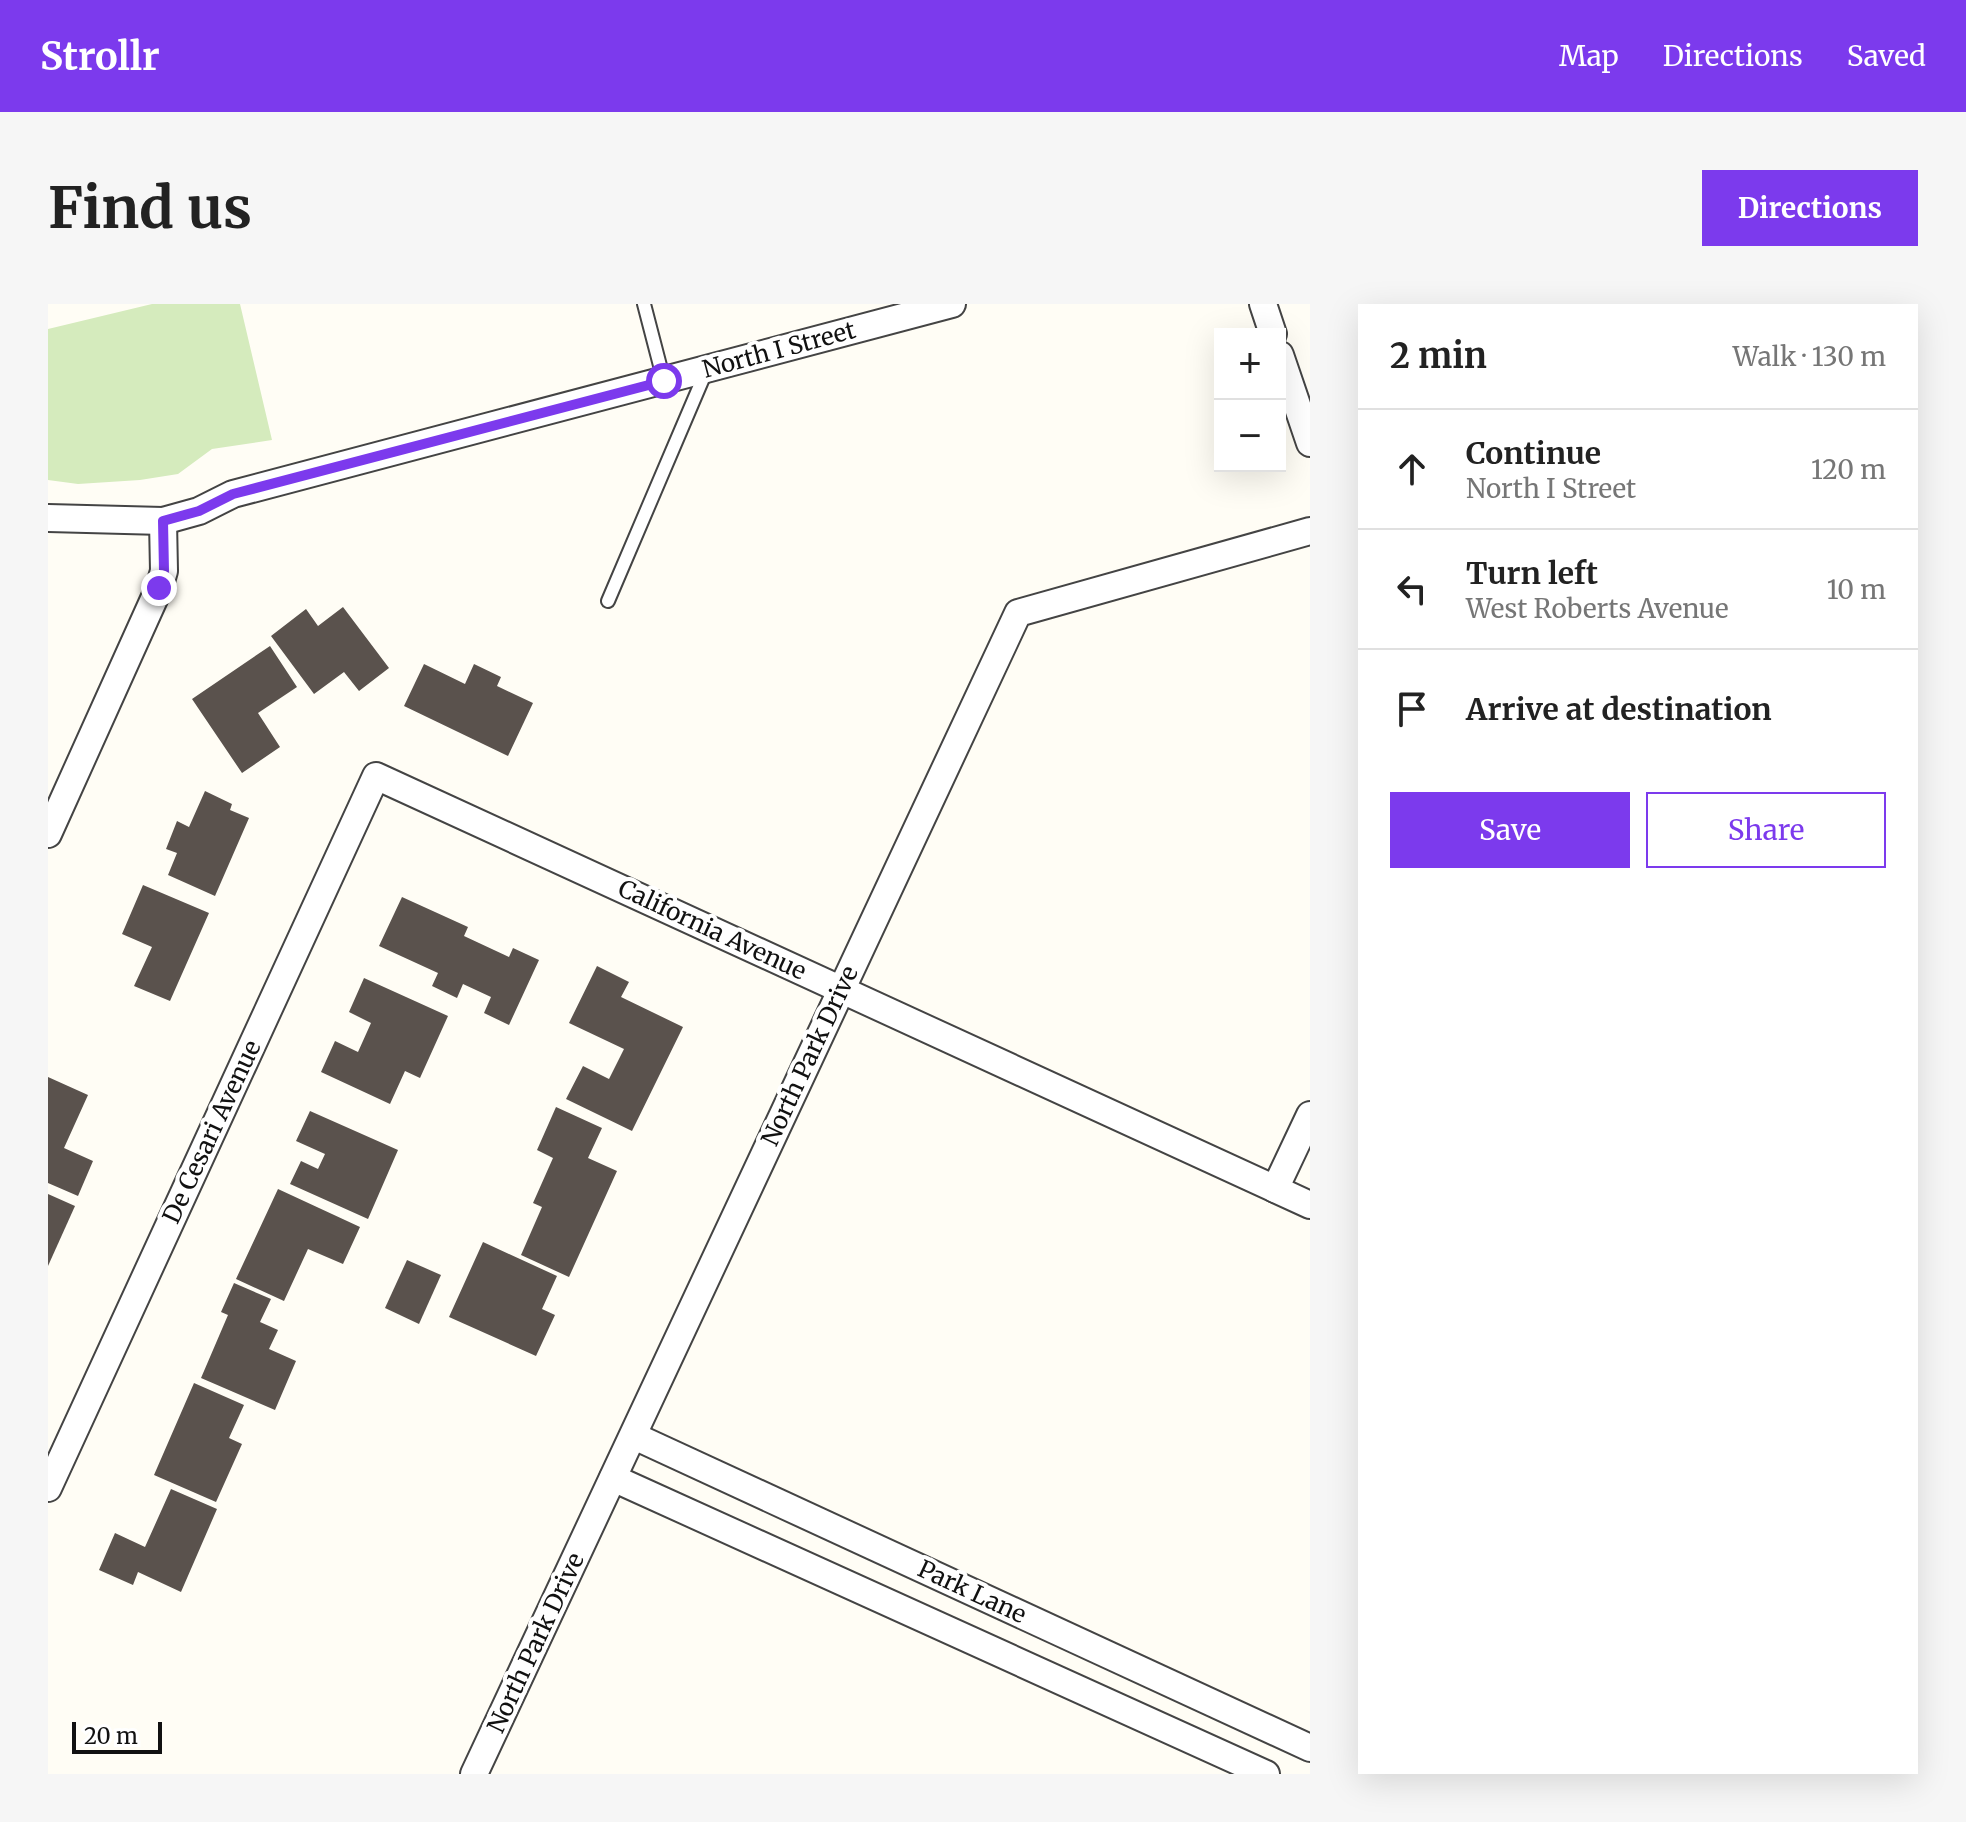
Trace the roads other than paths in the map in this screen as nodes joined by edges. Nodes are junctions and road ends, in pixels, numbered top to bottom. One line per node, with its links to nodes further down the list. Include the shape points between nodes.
1 (644, 304): 8 (lane)
2 (952, 304): 4 (street, North I Street)
3 (1263, 304): 5 (street)
4 (888, 312): 6 (street, North I Street)
5 (1271, 328)
6 (707, 369): 8 (street, North I Street); 13 (lane)
7 (1286, 373): 9 (street)
8 (664, 381): 11 (street, North I Street, via 233,494)
9 (1310, 443)
10 (48, 518): 11 (street, North I Street)
11 (163, 521): 15 (street, via 159,588)
12 (1310, 531): 16 (street, North Park Drive, via 1018,613)
13 (608, 601)
14 (376, 776): 16 (street, California Avenue); 22 (street, De Cesari Avenue)
15 (49, 831)
16 (841, 990): 18 (street, California Avenue); 20 (street, North Park Drive)
17 (1310, 1115): 18 (street)
18 (1275, 1189): 19 (street, California Avenue)
19 (1310, 1205)
20 (634, 1436): 21 (street, North Park Drive); 23 (street, Park Lane)
21 (613, 1478): 24 (street, North Park Drive); 25 (street, Park Lane)
22 (48, 1488)
23 (1310, 1748)
24 (474, 1774)
25 (1266, 1774)

